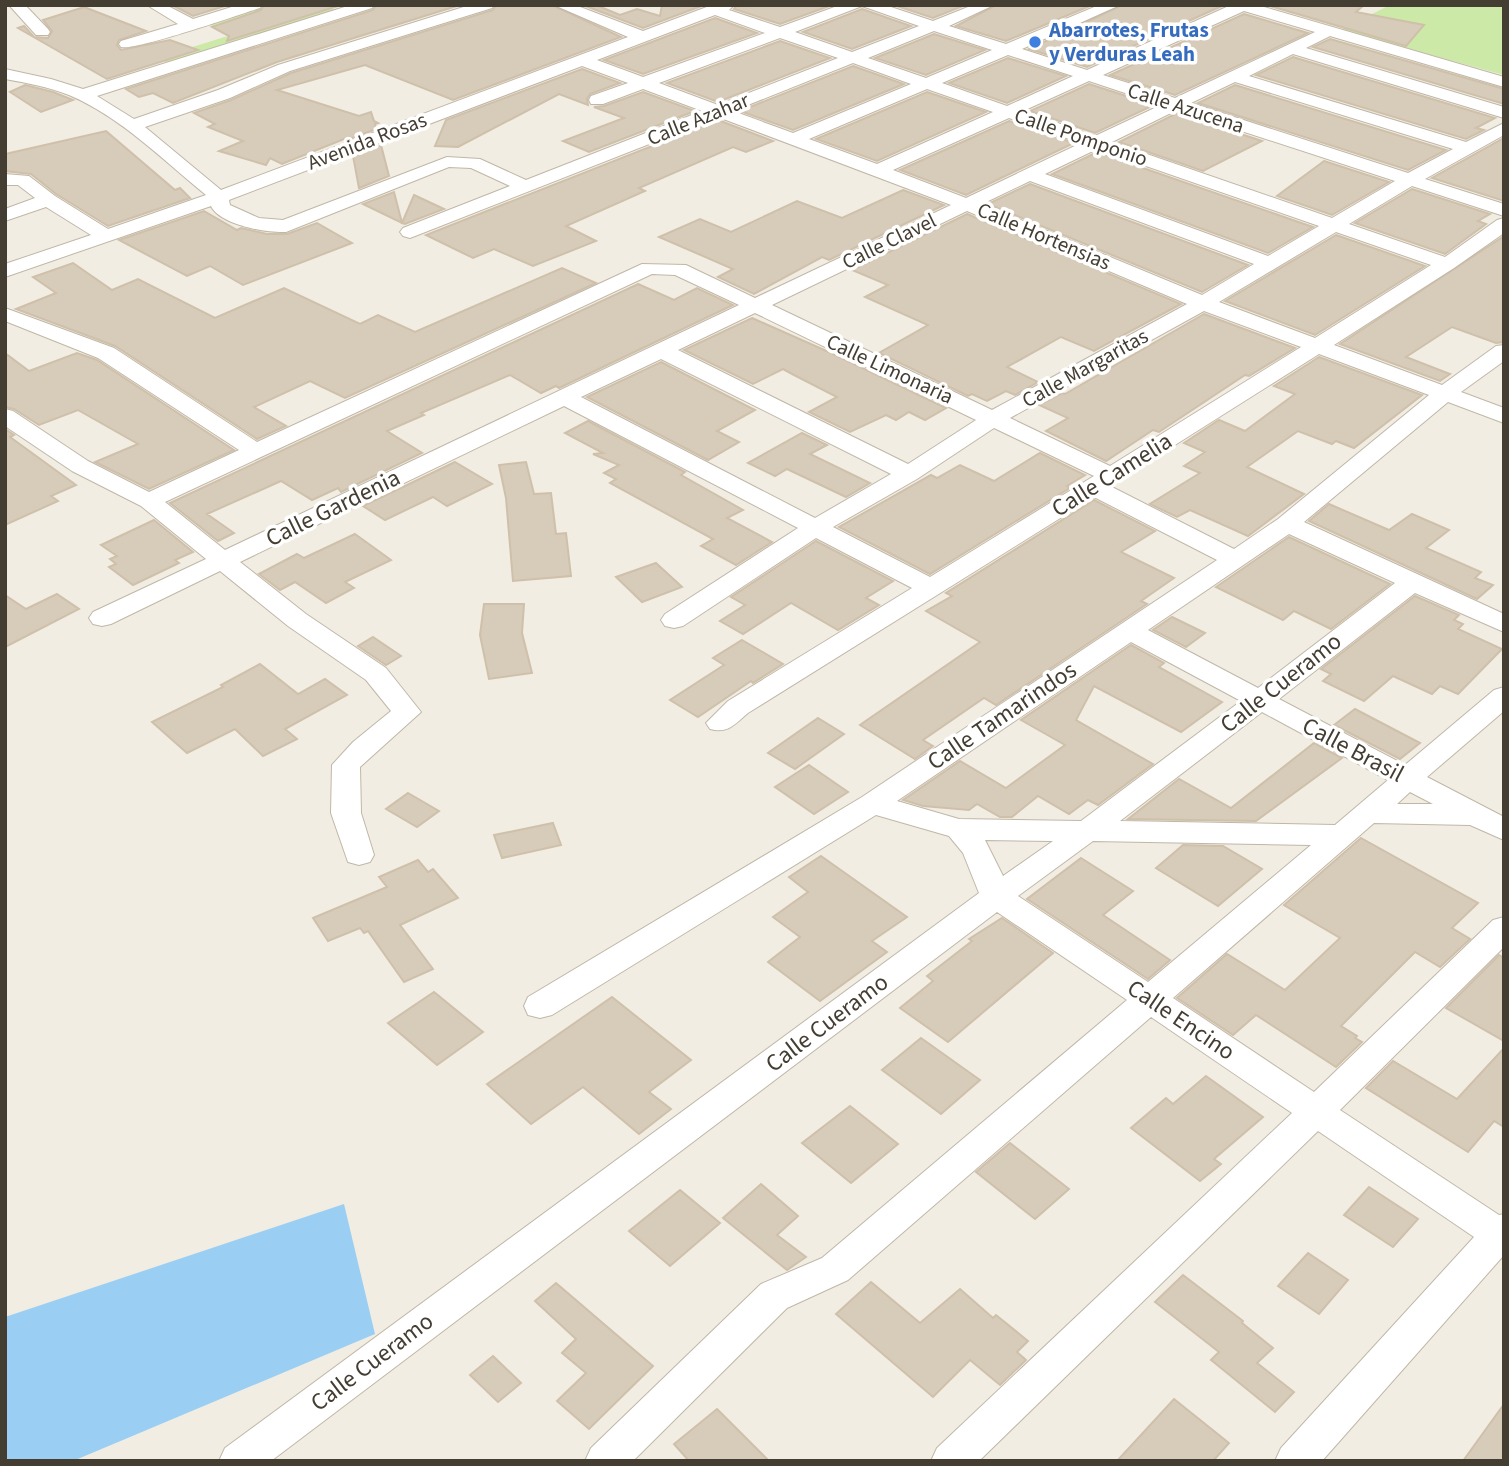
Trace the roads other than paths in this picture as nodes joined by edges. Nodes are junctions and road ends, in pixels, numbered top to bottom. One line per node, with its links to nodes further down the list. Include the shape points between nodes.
1 (16, 5): 20 (street)
2 (154, 5): 17 (street)
3 (255, 5): 17 (street)
4 (366, 5): 34 (street)
5 (487, 5): 40 (street, via 284,68)
6 (561, 5): 16 (street)
7 (855, 5): 21 (street)
8 (869, 5): 18 (street, Calle Azucena)
9 (987, 5): 18 (street, Calle Azahar)
10 (1113, 5): 25 (street)
11 (1281, 5): 15 (street)
12 (1241, 6): 15 (street); 29 (street)
13 (606, 8): 16 (street)
14 (721, 8): 21 (street, Calle Pomponio); 22 (street, Avenida Rosas)
15 (1264, 12): 19 (street)
16 (586, 15): 22 (street)
17 (192, 25): 23 (street)
18 (934, 26): 25 (street, Calle Azucena); 26 (street, Calle Azahar)
19 (1329, 31): 24 (street, Calle Clavel); 31 (street)
20 (42, 32)
21 (780, 33): 26 (street, Calle Pomponio); 32 (street)
22 (643, 37): 27 (street, Avenida Rosas)
23 (128, 44)
24 (1292, 49): 30 (street, Calle Clavel); 39 (street)
25 (1007, 50): 29 (street, Calle Azucena); 33 (street)
26 (853, 58): 33 (street, Calle Pomponio); 37 (street, Calle Azahar)
27 (582, 60): 32 (street, Calle Hortensias); 50 (street, Avenida Rosas)
28 (5, 74): 34 (street)
29 (1087, 76): 36 (street, Calle Azucena); 38 (street)
30 (1233, 76): 36 (street, Calle Clavel); 44 (street)
31 (1504, 82)
32 (644, 83): 35 (street); 37 (street, Calle Hortensias)
33 (927, 83): 38 (street, Calle Pomponio); 42 (street)
34 (83, 95): 40 (street)
35 (597, 100)
36 (1174, 104): 43 (street, Calle Clavel); 48 (street, Calle Azucena)
37 (718, 111): 42 (street, Calle Hortensias); 49 (street, Calle Azahar)
38 (1008, 112): 43 (street, Calle Pomponio); 45 (street)
39 (1504, 113)
40 (132, 126): 50 (street)
41 (1504, 128): 44 (street, Calle Margaritas)
42 (794, 139): 45 (street, Calle Hortensias)
43 (1095, 142): 46 (street, Calle Clavel); 56 (street, Calle Pomponio)
44 (1468, 148): 48 (street, Calle Margaritas)
45 (877, 170): 52 (street, Calle Hortensias)
46 (1029, 174): 52 (street, Calle Clavel); 59 (street)
47 (5, 179): 51 (street, via 23,180)
48 (1409, 180): 53 (street, Calle Azucena); 56 (street, Calle Margaritas)
49 (526, 187): 50 (street, via 474,163 447,162 277,227 236,216 221,208); 57 (street, Calle Azahar)
50 (219, 197): 58 (street, Avenida Rosas)
51 (48, 201): 54 (street); 58 (street)
52 (966, 204): 62 (street, Calle Hortensias); 63 (street, Calle Clavel)
53 (1504, 210)
54 (5, 215)
55 (1504, 224): 60 (street, Calle Camelia)
56 (1334, 225): 59 (street, Calle Margaritas); 60 (street, Calle Pomponio)
57 (410, 232)
58 (104, 235): 61 (street, Avenida Rosas)
59 (1269, 263): 62 (street, Calle Margaritas)
60 (1447, 264): 65 (street, Calle Camelia)
61 (5, 271)
62 (1203, 303): 65 (street, Calle Hortensias); 72 (street, Calle Margaritas)
63 (756, 305): 66 (street, Calle Clavel); 72 (street, Calle Limonaria); 73 (street, Calle Limonaria, via 679,269 649,268)
64 (5, 314): 73 (street, via 106,352)
65 (1314, 347): 68 (street, Calle Hortensias); 75 (street, Calle Camelia)
66 (661, 351): 69 (street, Calle Clavel); 74 (street)
67 (1503, 352): 68 (street, Calle Tamarindos)
68 (1443, 395): 71 (street, Calle Hortensias); 77 (street, Calle Tamarindos)
69 (564, 397): 78 (street); 80 (street, Calle Gardenia)
70 (5, 416): 76 (street, via 80,466)
71 (1504, 416)
72 (994, 418): 74 (street, Calle Margaritas); 75 (street, Calle Limonaria)
73 (257, 452): 76 (street)
74 (909, 474): 78 (street, Calle Margaritas)
75 (1102, 482): 79 (street, Calle Limonaria); 82 (street, Calle Camelia)
76 (149, 501): 80 (street)
77 (1287, 524): 79 (street, Calle Tamarindos); 81 (street)
78 (814, 528): 82 (street); 84 (street, Calle Margaritas)
79 (1235, 559): 86 (street, Calle Tamarindos)
80 (225, 560): 83 (street, Calle Gardenia); 97 (street, via 298,620 376,674 407,712 346,765 346,813)
81 (1413, 582): 85 (street); 88 (street, Calle Cueramo)
82 (932, 588): 89 (street, Calle Camelia, via 738,707)
83 (102, 618)
84 (674, 620)
85 (1504, 624)
86 (1129, 630): 88 (street, Calle Brasil); 91 (street, Calle Tamarindos)
87 (1504, 696): 90 (street)
88 (1258, 699): 90 (street, Calle Brasil); 95 (street, Calle Cueramo)
89 (720, 723)
90 (1407, 779): 92 (street, Calle Brasil); 93 (street)
91 (872, 804): 94 (street); 101 (street, Calle Tamarindos)
92 (1476, 815): 93 (street); 96 (street, Calle Brasil)
93 (1354, 824): 95 (street); 100 (street)
94 (959, 829): 95 (street); 98 (street, via 976,849)
95 (1092, 830): 98 (street, Calle Cueramo)
96 (1504, 830)
97 (359, 855)
98 (996, 896): 100 (street, Calle Encino); 104 (street, Calle Cueramo)
99 (1504, 928): 102 (street)
100 (1149, 999): 102 (street, Calle Encino); 105 (street, via 835,1269 774,1296)
101 (540, 1006)
102 (1317, 1111): 103 (street, Calle Encino); 106 (street)
103 (1502, 1234): 107 (street)
104 (239, 1461)
105 (606, 1461)
106 (951, 1461)
107 (1296, 1461)

